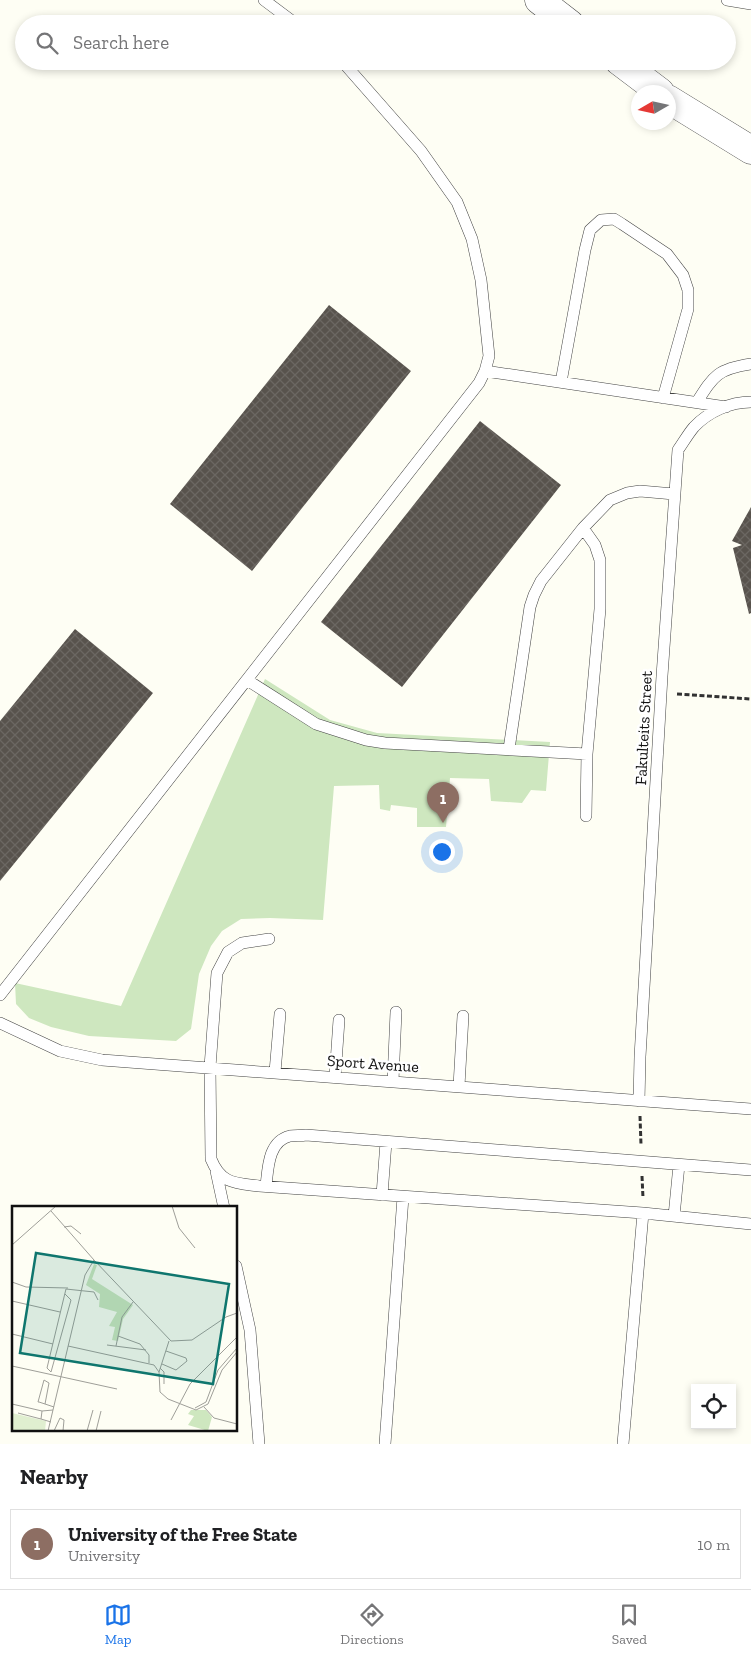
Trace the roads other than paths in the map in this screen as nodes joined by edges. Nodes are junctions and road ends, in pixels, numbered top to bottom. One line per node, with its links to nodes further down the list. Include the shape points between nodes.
1 (264, 0): 5 (lane)
2 (539, 0): 6 (street)
3 (726, 0): 4 (lane)
4 (751, 4)
5 (284, 15)
6 (558, 15)
7 (350, 70): 13 (lane, via 421,151 457,202 472,239 481,280 489,356)
8 (631, 70): 9 (street)
9 (651, 85)
10 (676, 104): 11 (street)
11 (751, 150)
12 (751, 364): 16 (lane, via 720,372)
13 (485, 371): 14 (lane); 21 (lane, via 479,383)
14 (561, 382): 15 (lane); 15 (lane, via 590,230 600,220 614,219 667,254 683,275 688,290 688,309)
15 (663, 398): 16 (lane)
16 (697, 402): 18 (lane)
17 (751, 402): 18 (lane, Fakulteits Street)
18 (726, 407): 19 (lane, Fakulteits Street, via 709,414 678,450)
19 (674, 494): 20 (lane, via 640,490 627,493 610,500); 37 (lane, Fakulteits Street)
20 (583, 528): 22 (lane, via 541,581 534,595); 23 (lane, via 596,546 600,560 600,609)
21 (247, 680): 22 (lane, via 316,724 366,740); 26 (lane)
22 (509, 749): 23 (lane)
23 (588, 754): 24 (lane)
24 (586, 816)
25 (269, 939): 32 (lane, via 242,943 228,952 217,973)
26 (0, 995)
27 (396, 1012): 35 (lane)
28 (280, 1014): 33 (lane)
29 (463, 1016): 36 (lane)
30 (338, 1020): 34 (lane)
31 (0, 1023): 32 (lane, Sport Avenue, via 60,1051 102,1060)
32 (210, 1068): 33 (lane, Sport Avenue); 42 (lane, via 211,1159)
33 (275, 1072): 34 (lane, Sport Avenue)
34 (335, 1077): 35 (lane, Sport Avenue)
35 (393, 1081): 36 (lane, Sport Avenue)
36 (459, 1086): 37 (lane, Sport Avenue)
37 (639, 1101): 38 (lane, Sport Avenue)
38 (751, 1108)
39 (386, 1142): 40 (lane); 43 (lane, via 289,1136 270,1155); 44 (lane)
40 (679, 1165): 41 (lane); 48 (lane)
41 (751, 1170)
42 (216, 1171): 43 (lane, via 227,1180); 46 (lane)
43 (266, 1186): 44 (lane)
44 (382, 1195): 45 (lane)
45 (403, 1197): 47 (lane); 52 (lane)
46 (224, 1206)
47 (643, 1213): 48 (lane); 53 (lane)
48 (674, 1216): 49 (lane)
49 (751, 1224)
50 (238, 1275): 51 (lane, via 250,1330)
51 (259, 1444)
52 (385, 1444)
53 (623, 1444)

